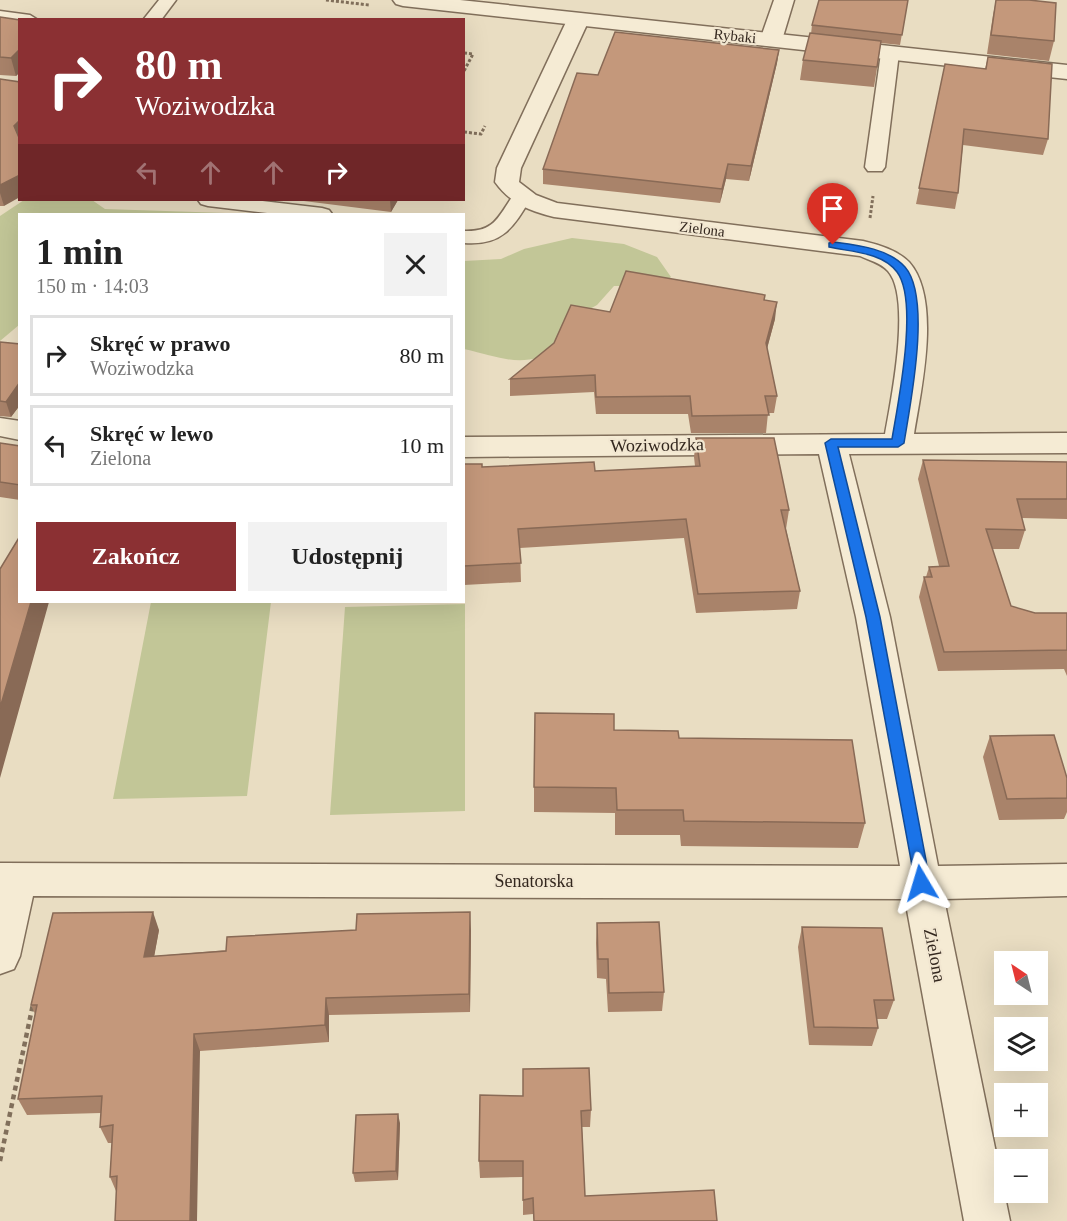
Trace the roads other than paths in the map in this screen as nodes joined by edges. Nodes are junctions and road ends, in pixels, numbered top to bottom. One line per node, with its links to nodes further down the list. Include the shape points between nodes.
1 (168, 0): 6 (lane)
2 (403, 0): 7 (street, Rybaki)
3 (784, 0): 8 (street)
4 (0, 16): 5 (lane)
5 (18, 18)
6 (153, 18)
7 (578, 20): 8 (street, Rybaki); 12 (street, via 509,168 507,182)
8 (771, 40): 9 (street, Rybaki)
9 (890, 53): 10 (street, Rybaki); 11 (lane)
10 (1067, 72)
11 (875, 167)
12 (521, 198): 15 (lane, via 503,227 484,236); 19 (street, Zielona, via 575,214 843,246 890,260 902,270 912,308 910,360)
13 (216, 201): 14 (lane)
14 (314, 213)
15 (465, 237)
16 (0, 427): 17 (street)
17 (18, 431)
18 (831, 443): 19 (street, Woziwodzka); 21 (street, Woziwodzka); 24 (street, Zielona, via 873,617)
19 (898, 443): 20 (street, Woziwodzka)
20 (1067, 443)
21 (465, 447)
22 (9, 879): 24 (street, Senatorska); 25 (street)
23 (1067, 880): 24 (street, Senatorska)
24 (921, 883): 26 (street, Zielona)
25 (0, 956)
26 (987, 1221)

